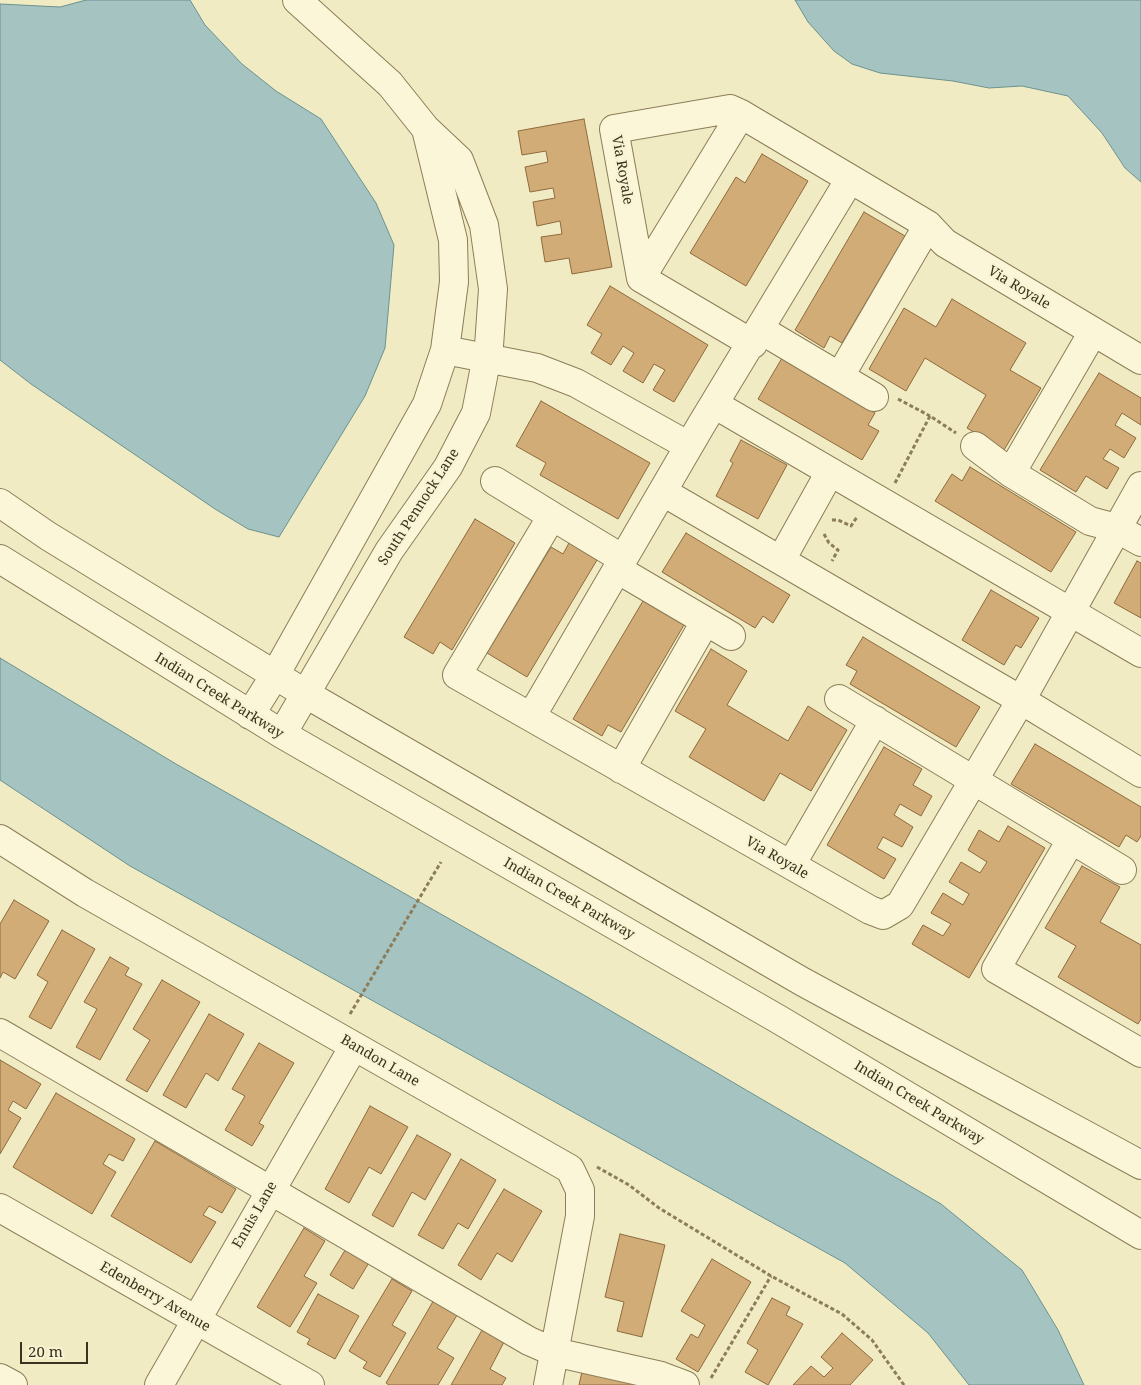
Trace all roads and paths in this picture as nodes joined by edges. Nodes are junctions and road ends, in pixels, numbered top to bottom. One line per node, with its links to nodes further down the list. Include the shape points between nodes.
1 (297, 0): 3 (street, South Pennock Lane, via 390,84)
2 (741, 114): 4 (street, Via Royale); 6 (street); 6 (street, Via Royale, via 730,109 614,129)
3 (426, 129): 9 (street, South Pennock Lane, via 452,240 454,282); 10 (street, South Pennock Lane, via 459,160 484,225 493,289)
4 (850, 179): 5 (street, Via Royale); 8 (street)
5 (928, 225): 7 (street, Via Royale, via 945,243); 12 (street)
6 (641, 278): 8 (street)
7 (1093, 332): 11 (street, Via Royale); 19 (street)
8 (757, 337): 12 (street); 14 (street)
9 (445, 350): 10 (street); 39 (street, South Pennock Lane, via 427,404)
10 (487, 356): 16 (street, via 537,368 576,383); 40 (street, South Pennock Lane, via 476,413 448,467 389,551)
11 (1141, 360)
12 (840, 376): 13 (street)
13 (874, 397): 15 (path, via 898,399)
14 (714, 404): 16 (street); 18 (street)
15 (930, 416): 17 (path); 22 (path)
16 (689, 446): 23 (street)
17 (975, 446): 19 (street)
18 (830, 472): 33 (street); 35 (street)
19 (1011, 473): 29 (street, via 1090,521)
20 (496, 481): 25 (street)
21 (1141, 486): 29 (street, Via Royale)
22 (892, 488)
23 (663, 492): 33 (street); 34 (street)
24 (0, 503): 39 (street, via 56,541)
25 (552, 516): 34 (street); 44 (street, Via Royale, via 457,674)
26 (830, 520): 27 (path)
27 (851, 526)
28 (822, 527): 31 (path, via 829,543)
29 (1116, 528): 30 (street); 35 (street, Via Royale)
30 (1141, 542)
31 (838, 550)
32 (0, 559): 43 (street, Indian Creek Parkway)
33 (781, 560): 42 (street)
34 (620, 564): 36 (street); 44 (street)
35 (1069, 612): 38 (street); 42 (street, Via Royale)
36 (705, 622): 37 (street); 47 (street)
37 (731, 636)
38 (1141, 653)
39 (275, 675): 40 (street); 43 (street, South Pennock Lane)
40 (306, 694): 46 (street, South Pennock Lane); 59 (street, via 803,982)
41 (840, 699): 45 (street)
42 (1021, 700): 48 (street); 49 (street, Via Royale)
43 (250, 715): 46 (street, Indian Creek Parkway)
44 (531, 717): 47 (street, Via Royale)
45 (875, 720): 49 (street); 53 (street)
46 (282, 734): 63 (street, Indian Creek Parkway, via 778,1018)
47 (622, 769): 53 (street, Via Royale)
48 (1141, 772)
49 (972, 780): 51 (street); 53 (street, Via Royale, via 900,905 883,915)
50 (0, 839): 57 (street, Bandon Lane, via 85,893)
51 (1071, 840): 54 (street); 58 (street, via 996,970)
52 (441, 862): 55 (path)
53 (791, 865)
54 (1122, 870)
55 (350, 1014)
56 (0, 1033): 61 (street)
57 (354, 1046): 61 (street, Ennis Lane); 66 (street, Bandon Lane, via 570,1168 580,1190 580,1216)
58 (1141, 1054)
59 (1141, 1165)
60 (596, 1167): 64 (path)
61 (270, 1190): 65 (street, Ennis Lane); 66 (street, via 529,1341)
62 (0, 1208): 65 (street, Edenberry Avenue)
63 (1141, 1235)
64 (771, 1276): 68 (path); 74 (path, via 842,1314 872,1340)
65 (194, 1320): 70 (street, Ennis Lane); 71 (street, Edenberry Avenue)
66 (554, 1352): 72 (street, Bandon Lane); 73 (street, via 661,1376)
67 (0, 1378): 69 (street)
68 (712, 1378)
69 (13, 1385)
70 (159, 1385)
71 (310, 1385)
72 (548, 1385)
73 (685, 1385)
74 (904, 1385)

